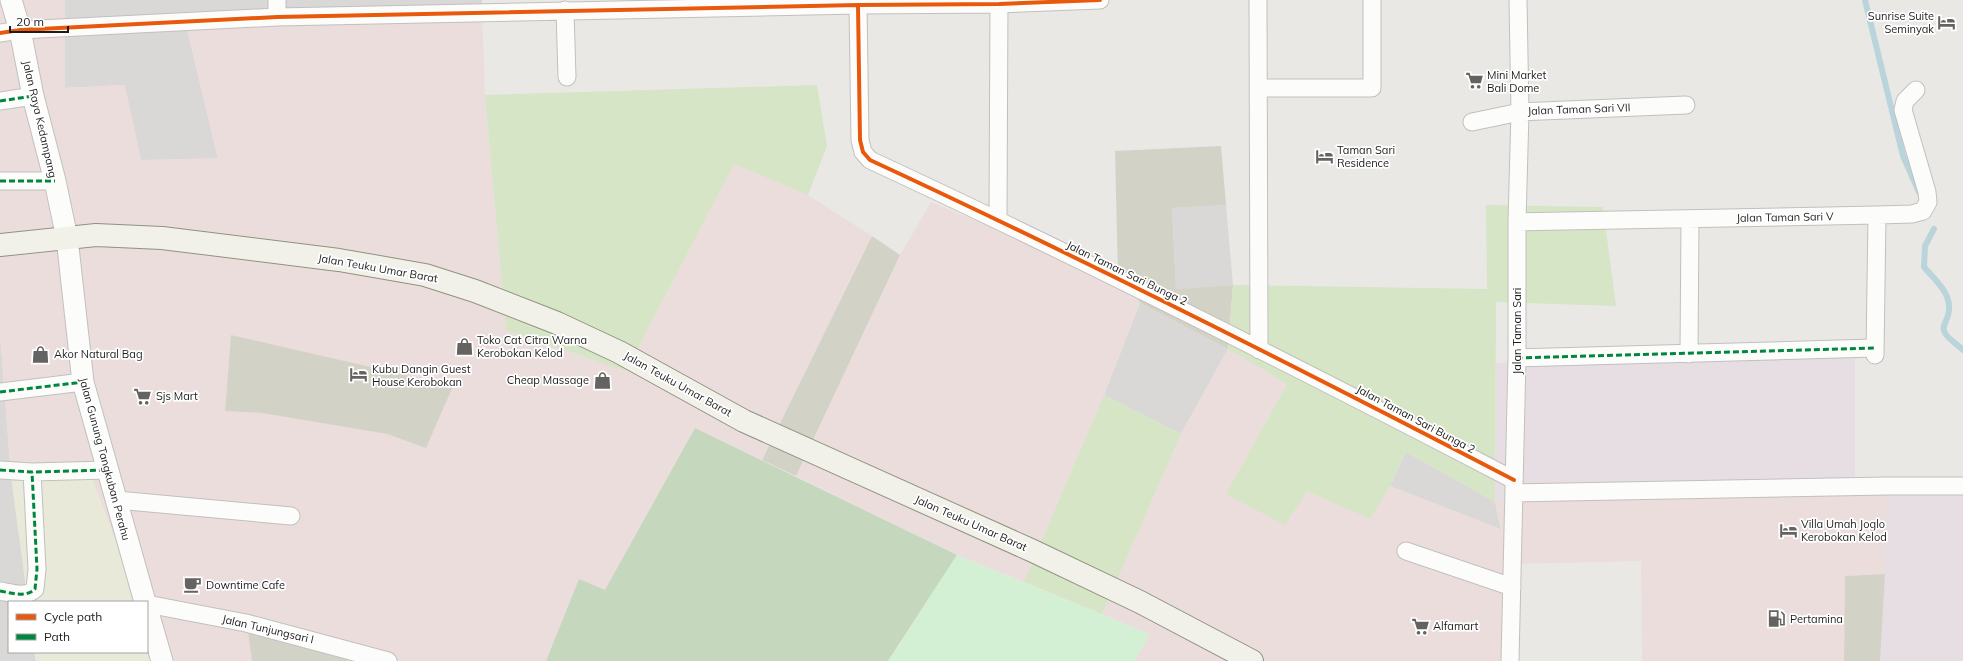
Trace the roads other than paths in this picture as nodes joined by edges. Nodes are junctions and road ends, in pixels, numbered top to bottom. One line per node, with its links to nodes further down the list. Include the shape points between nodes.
1 (11, 0): 12 (street, Jalan Raya Kedampang)
2 (277, 0): 11 (street)
3 (1100, 0): 7 (street)
4 (1258, 0): 14 (street)
5 (1372, 0): 14 (street, via 1372,88)
6 (1518, 0): 19 (street, Jalan Taman Sari)
7 (999, 2): 8 (street); 24 (street)
8 (858, 5): 10 (street); 24 (street, Jalan Taman Sari Bunga 2, via 860,140 865,156)
9 (497, 6): 10 (street); 11 (street)
10 (565, 10): 13 (street)
11 (277, 17): 12 (street)
12 (10, 31): 16 (street, Jalan Raya Kedampang)
13 (567, 77)
14 (1258, 88): 29 (street)
15 (1916, 90): 23 (street, Jalan Taman Sari V, via 1905,101 1903,110 1928,202 1923,211 1912,214)
16 (32, 96): 17 (street); 22 (street, Jalan Raya Kedampang)
17 (0, 101)
18 (1686, 105): 19 (street, Jalan Taman Sari VII)
19 (1520, 112): 20 (street, Jalan Taman Sari VII); 26 (street, Jalan Taman Sari)
20 (1472, 122)
21 (0, 181): 22 (street)
22 (55, 181): 27 (street, Jalan Raya Kedampang)
23 (1877, 215): 25 (street, Jalan Taman Sari V); 30 (street, via 1874,352)
24 (998, 219): 29 (street, Jalan Taman Sari Bunga 2, via 1188,312)
25 (1690, 219): 26 (street, Jalan Taman Sari V); 30 (street)
26 (1517, 222): 31 (street, Jalan Taman Sari)
27 (67, 238): 28 (main road); 32 (street, Jalan Gunung Tangkuban Perahu); 49 (main road, Jalan Teuku Umar Barat, via 96,235 130,236 289,253 425,275 475,291 605,345 744,421 1033,551 1140,602)
28 (0, 245)
29 (1259, 350): 37 (street, Jalan Taman Sari Bunga 2, via 1330,384)
30 (1689, 354): 31 (street)
31 (1517, 358): 37 (street, Jalan Taman Sari)
32 (83, 382): 33 (street); 35 (street, Jalan Gunung Tangkuban Perahu)
33 (0, 392)
34 (0, 470): 36 (street)
35 (108, 470): 36 (street); 39 (street, Jalan Gunung Tangkuban Perahu)
36 (32, 472): 43 (street, via 37,570 35,589 31,593 23,594)
37 (1514, 486): 38 (street); 42 (street, Jalan Taman Sari)
38 (1963, 486)
39 (117, 500): 40 (street); 44 (street, Jalan Gunung Tangkuban Perahu)
40 (291, 516)
41 (1406, 551): 42 (street)
42 (1512, 587): 50 (street, Jalan Taman Sari)
43 (0, 591)
44 (145, 601)
45 (148, 603): 48 (street, Jalan Tunjungsari I, via 246,623)
46 (148, 612): 47 (street)
47 (162, 661)
48 (388, 661)
49 (1252, 661)
50 (1510, 661)

